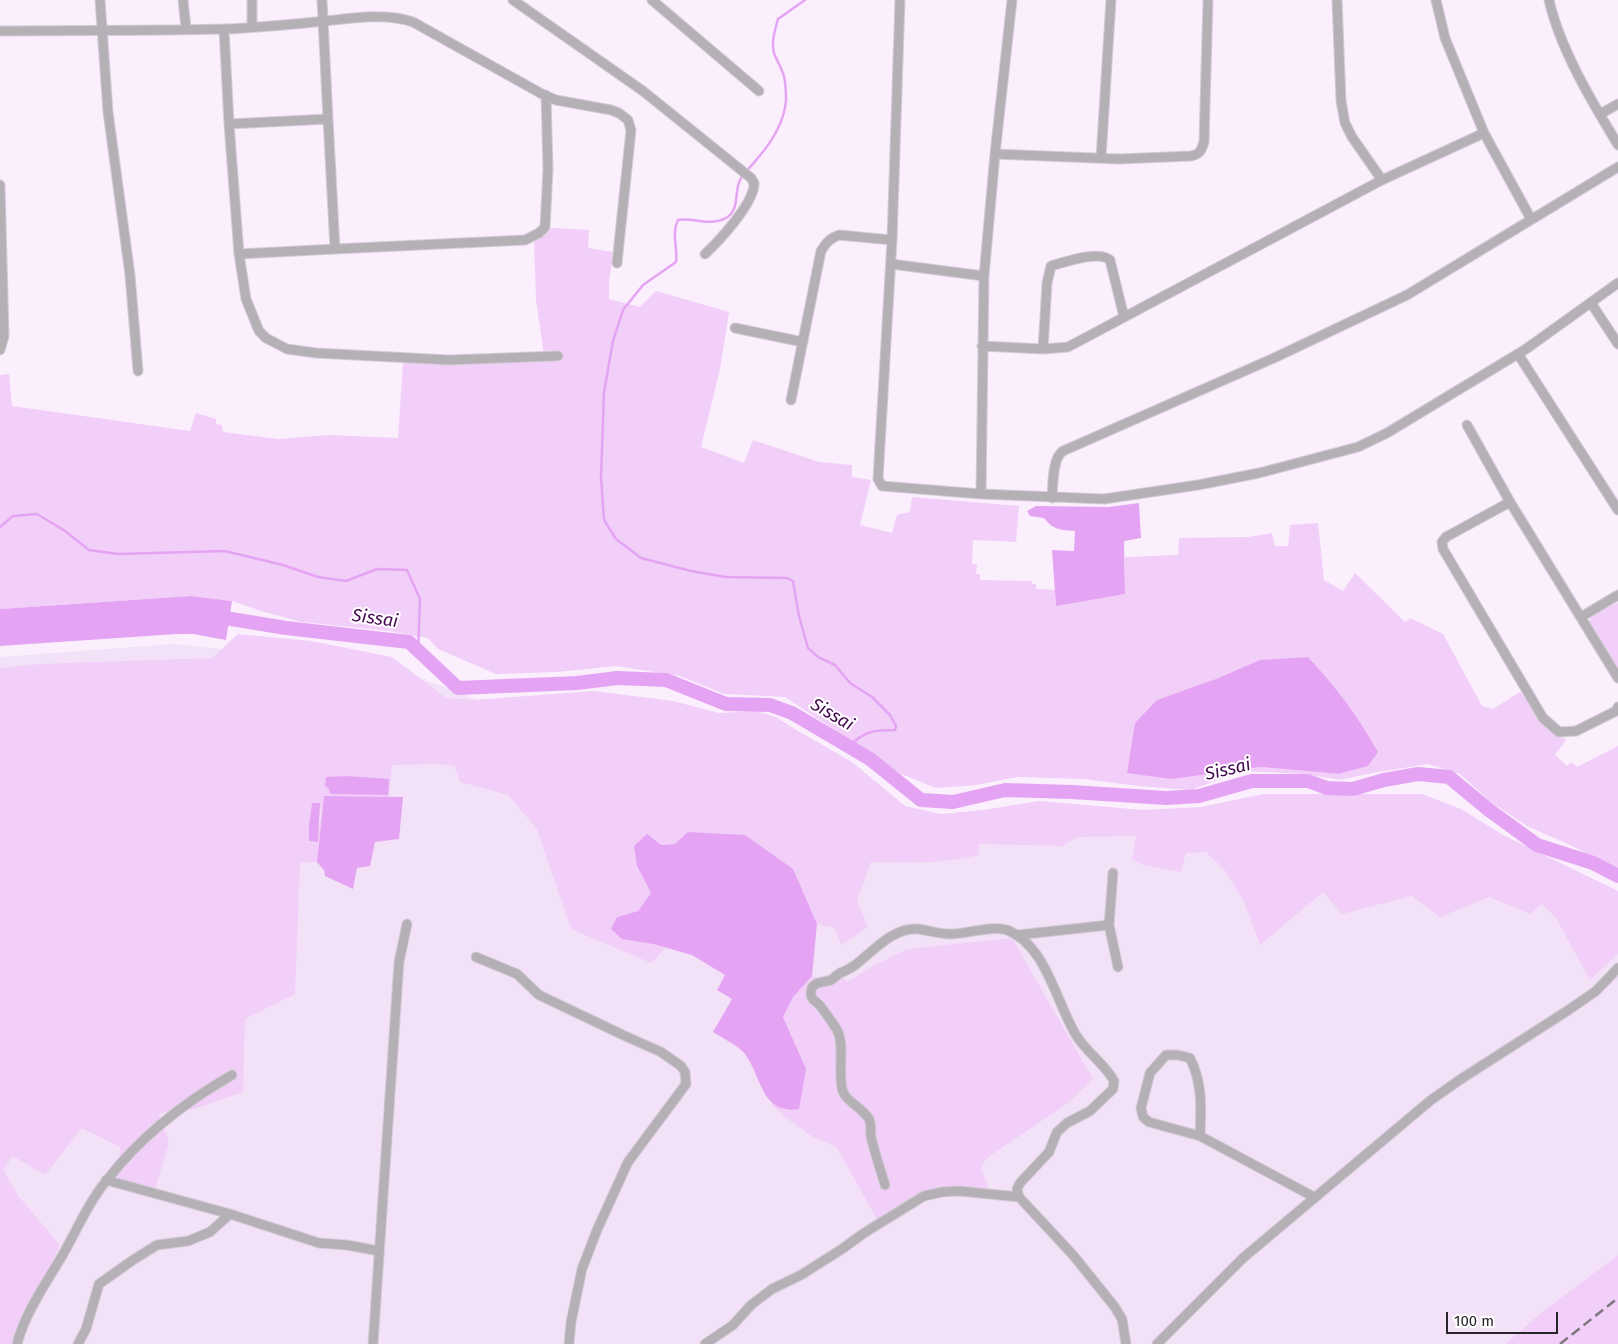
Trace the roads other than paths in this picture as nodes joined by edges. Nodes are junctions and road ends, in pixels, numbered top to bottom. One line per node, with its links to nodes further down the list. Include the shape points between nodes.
1 (100, 0): 18 (street)
2 (183, 0): 16 (street)
3 (252, 0): 15 (street)
4 (322, 0): 14 (street)
5 (513, 0): 37 (street, via 643,91 751,178 754,183 752,196 719,241)
6 (652, 0): 20 (street)
7 (900, 0): 34 (street)
8 (1012, 0): 28 (street)
9 (1111, 0): 29 (street)
10 (1208, 0): 29 (street, via 1204,142 1201,151 1191,156)
11 (1337, 0): 31 (street, via 1341,101 1345,123)
12 (1436, 0): 26 (street, via 1445,38)
13 (1549, 0): 23 (street, via 1561,39)
14 (324, 21): 15 (street); 21 (street, via 376,16 413,22); 24 (street)
15 (252, 27): 17 (street)
16 (186, 28): 17 (street); 18 (street)
17 (224, 29): 25 (street)
18 (103, 30): 19 (street); 52 (street, via 108,112 130,275)
19 (0, 31)
20 (759, 91)
21 (546, 96): 35 (street, via 548,169 545,227 539,233 526,240); 38 (street, via 611,110 628,120 630,130)
22 (1618, 104): 23 (street)
23 (1600, 114): 27 (street)
24 (328, 119): 25 (street); 35 (street)
25 (229, 124): 36 (street)
26 (1484, 133): 31 (street); 33 (street)
27 (1618, 145)
28 (995, 154): 29 (street); 40 (street)
29 (1101, 158)
30 (1618, 167): 33 (street)
31 (1382, 180): 43 (street)
32 (0, 185): 49 (street, via 4,336)
33 (1531, 220): 56 (street, via 1407,295 1059,453)
34 (892, 240): 39 (street); 45 (street, via 839,235 827,241 821,251)
35 (335, 249): 36 (street)
36 (240, 254): 51 (street, via 246,299 259,331 287,349 449,360)
37 (705, 254)
38 (618, 263)
39 (891, 264): 40 (street); 55 (street, via 879,483 887,487)
40 (984, 276): 47 (street)
41 (1618, 283): 42 (street)
42 (1591, 302): 46 (street); 50 (street)
43 (1124, 318): 48 (street, via 1068,347); 48 (street, via 1108,257 1088,257 1051,266)
44 (735, 328): 45 (street)
45 (803, 342): 53 (street)
46 (1618, 344)
47 (982, 346): 48 (street); 55 (street)
48 (1043, 349)
49 (0, 350)
50 (1518, 354): 56 (street, via 1358,447 1198,485 1104,500); 58 (street)
51 (558, 356)
52 (138, 371)
53 (791, 400)
54 (1467, 425): 57 (street)
55 (981, 494): 56 (street)
56 (1052, 498)
57 (1510, 502): 60 (street); 62 (street, via 1446,537 1442,542 1443,549 1543,718 1559,732 1576,731)
58 (1618, 510)
59 (1618, 595): 60 (street)
60 (1581, 617): 61 (street)
61 (1618, 678)
62 (1618, 707)
63 (1113, 873): 65 (street)
64 (407, 924): 77 (street, via 399,962)
65 (1109, 925): 66 (street); 68 (street)
66 (1017, 935): 73 (street, via 997,928 950,934 909,929 890,938 848,970 813,986 811,996 841,1039 840,1067 844,1092 870,1122 874,1151); 74 (street, via 1029,945 1042,965 1076,1035 1111,1076 1114,1084 1090,1111 1057,1132 1049,1152 1020,1183 1017,1189)
67 (476, 957): 81 (street, via 517,974 539,995 661,1052 685,1072 686,1084 628,1162 598,1230 582,1269)
68 (1118, 967)
69 (1618, 968): 75 (street, via 1596,991 1431,1100)
70 (232, 1075): 72 (street, via 204,1091 166,1120 132,1150)
71 (1200, 1136): 71 (street, via 1149,1122 1142,1117 1141,1108 1150,1073 1166,1055 1190,1058 1197,1072 1201,1095); 75 (street)
72 (106, 1180): 76 (street); 78 (street, via 41,1290)
73 (885, 1184)
74 (1019, 1197): 82 (street, via 958,1191 924,1196 809,1270 772,1289 733,1325); 83 (street, via 1069,1250 1114,1306 1122,1319)
75 (1314, 1197): 84 (street, via 1242,1258)
76 (230, 1214): 77 (street, via 319,1243); 79 (street, via 210,1232 188,1241 157,1245 99,1284 86,1329)
77 (379, 1251): 80 (street)
78 (17, 1344)
79 (78, 1344)
80 (373, 1344)
81 (569, 1344)
82 (705, 1344)
83 (1126, 1344)
84 (1157, 1344)

